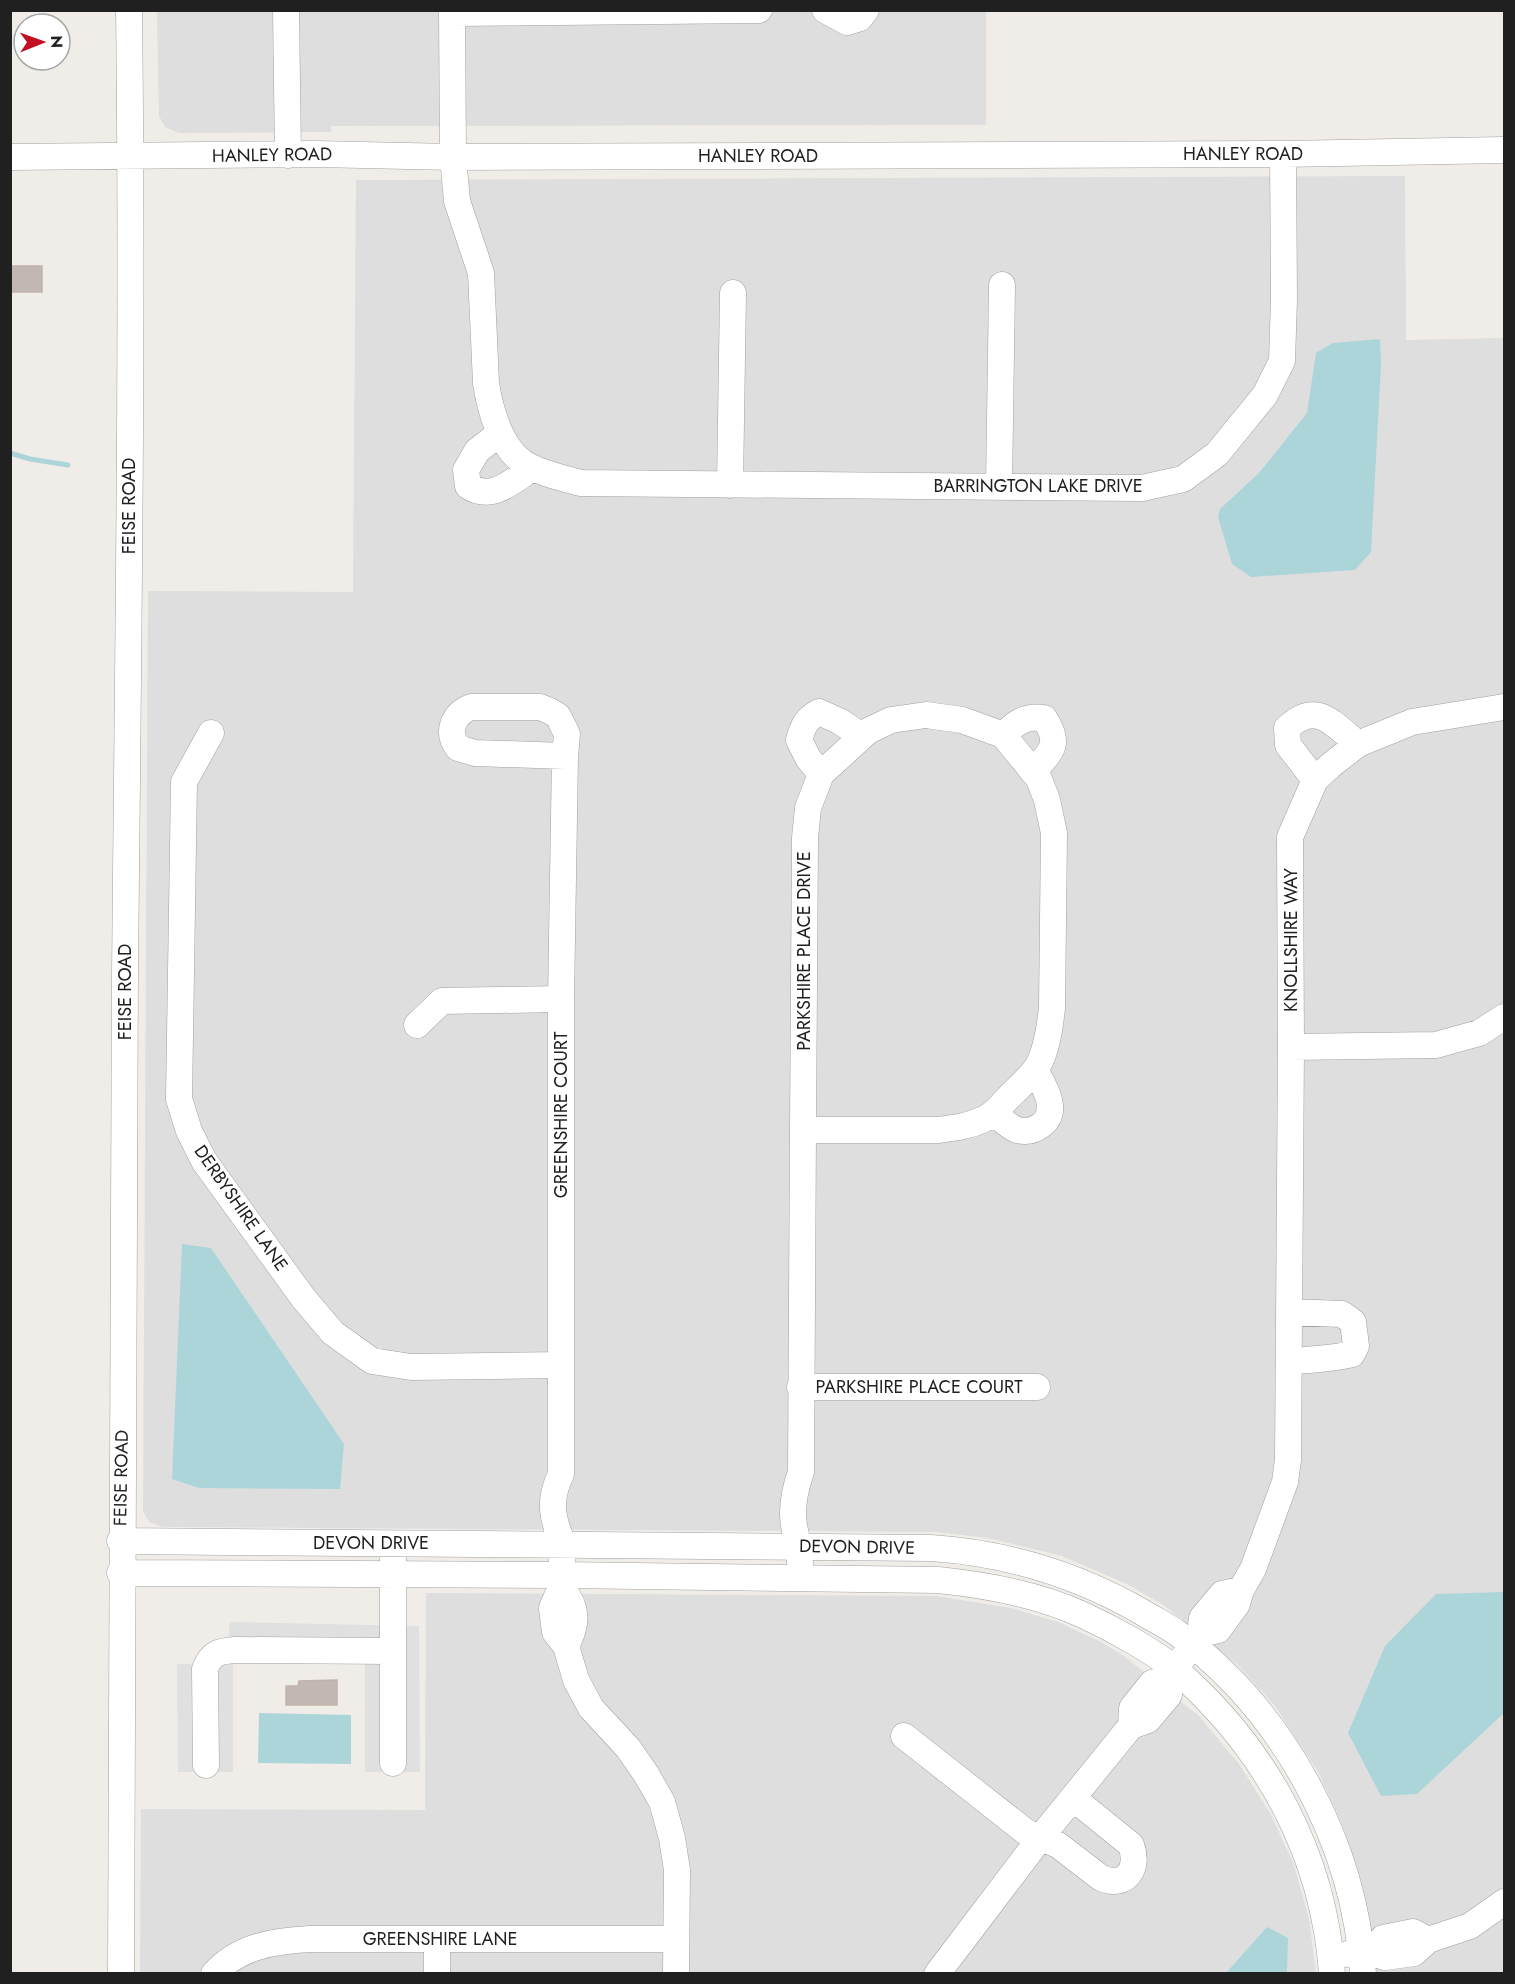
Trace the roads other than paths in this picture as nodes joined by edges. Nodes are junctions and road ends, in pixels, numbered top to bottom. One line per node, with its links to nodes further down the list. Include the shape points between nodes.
1 (129, 10): 11 (street, FEISE ROAD)
2 (286, 10): 9 (street)
3 (759, 10): 6 (street)
4 (825, 10): 5 (street, via 847,21 860,18)
5 (866, 10)
6 (452, 12): 12 (street, BARRINGTON LAKE DRIVE)
7 (1504, 150): 8 (street, HANLEY ROAD)
8 (1283, 154): 12 (street, HANLEY ROAD); 18 (street, BARRINGTON LAKE DRIVE, via 1282,360 1265,395 1217,454 1183,479 1142,488)
9 (288, 155): 11 (street, HANLEY ROAD); 12 (street, HANLEY ROAD)
10 (10, 157): 11 (street, HANLEY ROAD)
11 (131, 157): 40 (street, FEISE ROAD)
12 (453, 157): 15 (street, BARRINGTON LAKE DRIVE, via 457,201 481,273 488,400)
13 (1002, 285): 18 (street)
14 (733, 292): 17 (street)
15 (500, 433): 16 (street, BARRINGTON LAKE DRIVE, via 518,458); 16 (street, via 477,451 465,470 468,486 487,493)
16 (533, 468): 17 (street, BARRINGTON LAKE DRIVE, via 594,485)
17 (730, 485): 18 (street, BARRINGTON LAKE DRIVE)
18 (999, 487)
19 (1504, 707): 23 (street, KNOLLSHIRE WAY, via 1412,722)
20 (211, 733): 37 (street, DERBYSHIRE LANE, via 184,782 179,1099 204,1161 304,1299 333,1333 372,1361 411,1367)
21 (1003, 735): 22 (street, PARKSHIRE PLACE DRIVE, via 962,720 926,715 891,720); 25 (street); 25 (street, via 1026,717 1044,718 1054,743)
22 (862, 736): 26 (street, PARKSHIRE PLACE DRIVE); 26 (street, via 819,712 810,717 803,724 799,740)
23 (1358, 744): 27 (street, KNOLLSHIRE WAY); 27 (street, via 1329,720 1314,714 1299,717 1287,728 1288,745)
24 (565, 756): 28 (street, GREENSHIRE COURT)
25 (1033, 772): 32 (street, via 1047,800 1054,833 1051,1022)
26 (821, 774): 34 (street, PARKSHIRE PLACE DRIVE, via 808,808 805,838)
27 (1315, 780): 31 (street, KNOLLSHIRE WAY, via 1290,837)
28 (561, 999): 30 (street, via 442,1001); 37 (street, GREENSHIRE COURT)
29 (1504, 1017): 31 (street, via 1479,1033 1436,1045)
30 (417, 1025)
31 (1292, 1047): 35 (street, KNOLLSHIRE WAY)
32 (1035, 1070): 33 (street); 33 (street, via 1050,1102 1050,1113 1043,1124 1031,1131 1016,1130)
33 (993, 1113): 34 (street, via 960,1127 938,1130)
34 (803, 1130): 38 (street, PARKSHIRE PLACE DRIVE)
35 (1289, 1312): 36 (street, KNOLLSHIRE WAY); 36 (street, via 1342,1314 1353,1322 1356,1346 1352,1354 1326,1360)
36 (1289, 1361): 48 (street, KNOLLSHIRE WAY, via 1288,1460 1284,1482 1253,1569 1241,1590 1222,1594 1202,1618)
37 (560, 1365): 42 (street, GREENSHIRE COURT, via 561,1474 570,1489 569,1523)
38 (801, 1387): 39 (street, PARKSHIRE PLACE COURT); 43 (street, PARKSHIRE PLACE DRIVE, via 801,1472 808,1487 808,1523)
39 (1037, 1387)
40 (120, 1541): 41 (street, DEVON DRIVE); 44 (street, FEISE ROAD)
41 (393, 1544): 42 (street, DEVON DRIVE); 45 (street)
42 (563, 1544): 43 (street, DEVON DRIVE); 47 (street, GREENSHIRE COURT)
43 (800, 1546): 46 (street, PARKSHIRE PLACE DRIVE); 48 (street, DEVON DRIVE, via 931,1548 1011,1559 1096,1588)
44 (120, 1573): 45 (street, DEVON DRIVE); 61 (street, FEISE ROAD)
45 (393, 1574): 47 (street, DEVON DRIVE); 49 (street)
46 (800, 1578): 47 (street, DEVON DRIVE); 50 (street, DEVON DRIVE, via 938,1580 1022,1594 1083,1615 1149,1652)
47 (562, 1581): 58 (street, via 572,1600 575,1631 566,1647 576,1680 591,1708 628,1748 662,1802 677,1870)
48 (1196, 1640): 50 (street, KNOLLSHIRE WAY); 59 (street, DEVON DRIVE, via 1268,1724 1308,1786 1335,1842)
49 (393, 1651): 52 (street); 53 (street, via 235,1650 212,1655 205,1669)
50 (1172, 1674): 54 (street, via 1152,1683 1132,1707 1131,1726); 60 (street, DEVON DRIVE, via 1237,1733 1276,1789 1299,1833 1316,1880 1328,1927)
51 (904, 1736): 55 (street, via 1026,1832)
52 (393, 1763)
53 (206, 1765)
54 (1073, 1798): 55 (street); 55 (street, via 1131,1845 1135,1855 1133,1869 1118,1881 1109,1881 1058,1845)
55 (1041, 1838): 66 (street)
56 (1504, 1902): 59 (street, via 1470,1926 1428,1940 1413,1932 1383,1938)
57 (429, 1939): 58 (street, GREENSHIRE LANE); 62 (street, GREENSHIRE LANE, via 284,1940 238,1954); 63 (street); 64 (street)
58 (676, 1939): 65 (street)
59 (1365, 1959): 60 (street)
60 (1331, 1965)
61 (121, 1974)
62 (214, 1974)
63 (420, 1974)
64 (437, 1974)
65 (676, 1974)
66 (937, 1974)

